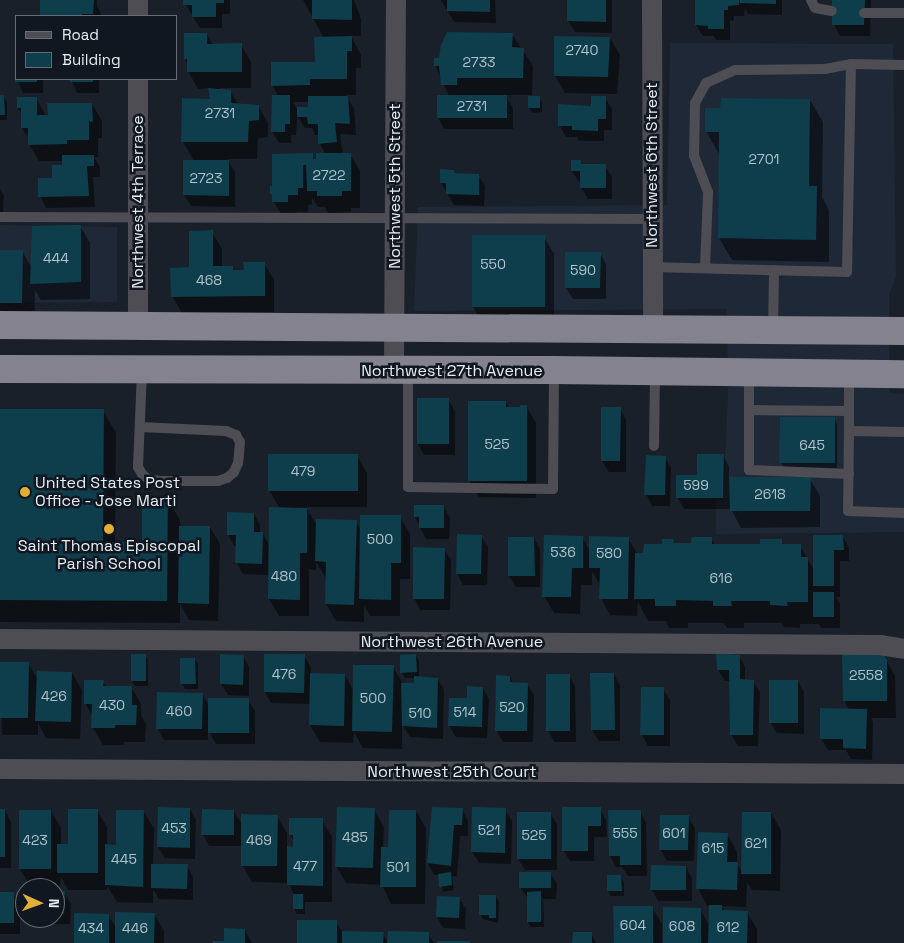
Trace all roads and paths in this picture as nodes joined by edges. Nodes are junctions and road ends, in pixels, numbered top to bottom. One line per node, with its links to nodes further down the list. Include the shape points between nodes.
1 (138, 0): 8 (street)
2 (396, 0): 15 (street, Northwest 5th Street)
3 (652, 0): 14 (street, Northwest 6th Street)
4 (811, 0): 5 (lane, via 815,8)
5 (832, 11)
6 (864, 13): 7 (lane)
7 (904, 13)
8 (138, 15)
9 (851, 64): 10 (lane); 17 (lane, via 825,69 735,70 706,83 695,103 694,156 708,192); 18 (lane, via 847,272)
10 (904, 65)
11 (138, 80): 13 (street, Northwest 4th Terrace)
12 (0, 217): 13 (lane)
13 (138, 218): 15 (lane); 20 (street, Northwest 4th Terrace)
14 (652, 219): 15 (lane); 16 (street, Northwest 6th Street)
15 (395, 220): 21 (street, Northwest 5th Street)
16 (652, 267): 17 (lane); 22 (street, Northwest 6th Street)
17 (705, 268): 18 (lane)
18 (774, 270): 23 (lane)
19 (0, 325): 20 (highway)
20 (138, 326): 21 (highway)
21 (394, 327): 22 (highway); 28 (street, Northwest 5th Street)
22 (652, 329): 23 (highway)
23 (773, 330): 24 (highway)
24 (904, 332)
25 (0, 369): 26 (highway, Northwest 27th Avenue)
26 (142, 370): 28 (highway, Northwest 27th Avenue); 35 (lane)
27 (554, 370): 28 (highway, Northwest 27th Avenue); 28 (lane, via 553,489 408,487); 29 (highway, Northwest 27th Avenue)
28 (401, 371)
29 (655, 373): 30 (highway, Northwest 27th Avenue); 38 (lane)
30 (749, 373): 31 (highway, Northwest 27th Avenue); 33 (lane)
31 (849, 374): 32 (highway, Northwest 27th Avenue); 34 (lane)
32 (904, 374)
33 (750, 410): 34 (lane); 39 (lane, via 749,470)
34 (849, 411): 36 (lane)
35 (140, 427): 35 (lane, via 138,467 148,479 218,481 234,472 238,463 240,442 236,435 226,431)
36 (849, 431): 37 (lane); 39 (lane)
37 (904, 432)
38 (654, 446)
39 (849, 474): 40 (lane, via 848,511)
40 (904, 513)
41 (0, 639): 42 (street, Northwest 26th Avenue, via 880,644)
42 (904, 649)
43 (0, 769): 44 (street, Northwest 25th Court)
44 (904, 774)

